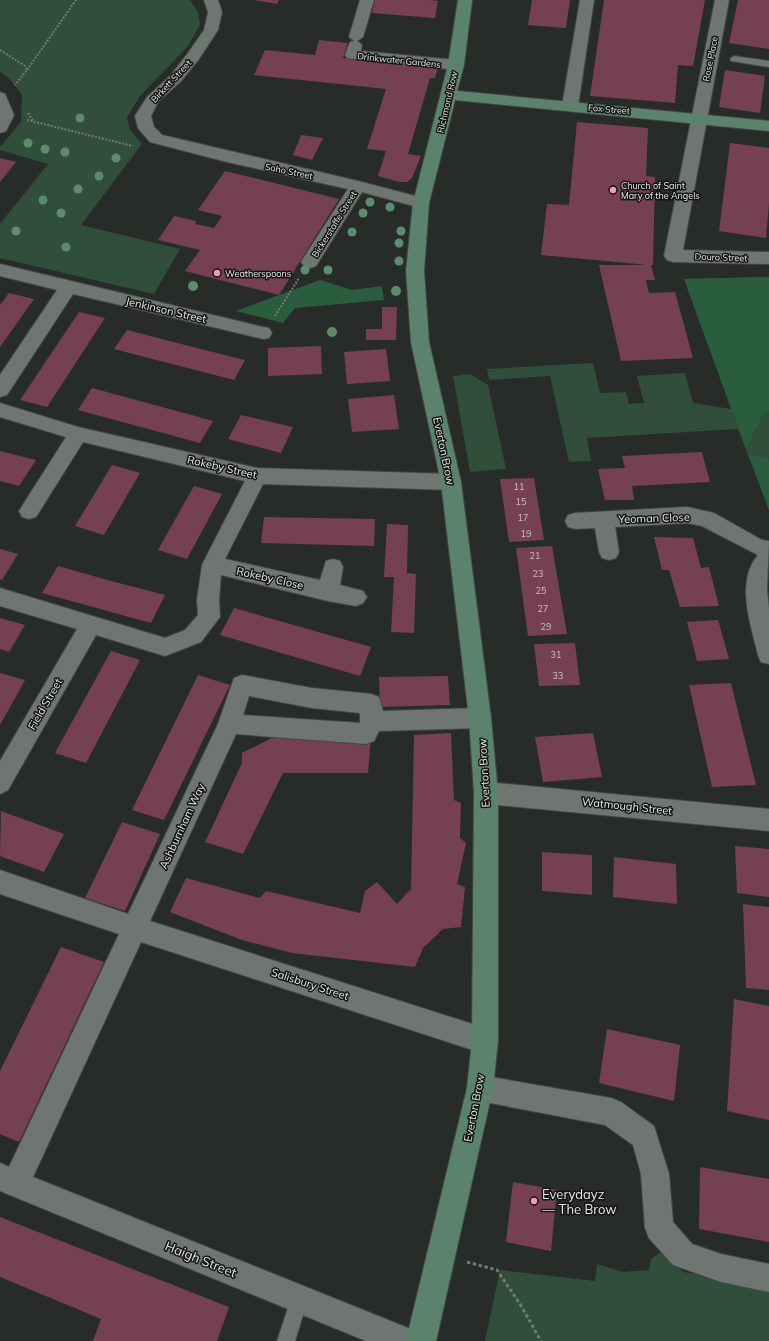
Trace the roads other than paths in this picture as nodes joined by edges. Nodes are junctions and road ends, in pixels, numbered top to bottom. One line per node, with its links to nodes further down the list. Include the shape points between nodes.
1 (211, 0): 13 (street, Birkett Street, via 215,12 211,30 176,78 152,100 143,116 146,128)
2 (366, 0): 8 (street, Drinkwater Gardens, via 352,55)
3 (465, 0): 8 (street, Richmond Row)
4 (587, 0): 10 (street)
5 (722, 0): 11 (street, Rose Place)
6 (734, 59): 7 (lane)
7 (769, 64)
8 (456, 65): 9 (street, Richmond Row)
9 (448, 94): 10 (street, Fox Street); 15 (street, Richmond Row)
10 (570, 106): 11 (street, Fox Street)
11 (698, 118): 12 (street, Fox Street); 16 (street, Rose Place)
12 (769, 126)
13 (156, 139): 14 (street, Soho Street)
14 (358, 186): 15 (street, Soho Street); 18 (street, Bickerstaffe Street)
15 (421, 202): 26 (street, Everton Brow, via 415,271 420,342)
16 (673, 256): 17 (street, Douro Street)
17 (769, 258)
18 (310, 262)
19 (0, 270): 20 (street, Jenkinson Street)
20 (69, 286): 21 (street, Jenkinson Street); 22 (street)
21 (264, 333)
22 (0, 390)
23 (0, 410): 24 (street, Rokeby Street)
24 (78, 434): 25 (street, Rokeby Street); 27 (street)
25 (257, 476): 26 (street, Rokeby Street); 33 (street)
26 (451, 482): 40 (street, Everton Brow)
27 (28, 511)
28 (604, 520): 29 (street, Yeoman Close); 30 (street, Yeoman Close, via 687,515 707,519 758,547); 31 (street, Yeoman Close)
29 (575, 521)
30 (769, 549)
31 (609, 552)
32 (769, 556): 39 (street, via 763,561 757,580 758,609)
33 (212, 565): 35 (street, Rokeby Close); 38 (street, via 209,617 193,636 165,647)
34 (332, 567): 35 (street)
35 (328, 592): 37 (street, Rokeby Close)
36 (0, 597): 38 (street)
37 (356, 597)
38 (91, 625): 43 (street, Field Street)
39 (769, 655)
40 (480, 718): 41 (street); 44 (street, Everton Brow)
41 (372, 722): 42 (street, via 366,734); 42 (street, Ashburnham Way, via 371,704 312,698 242,685)
42 (230, 724): 47 (street, Ashburnham Way)
43 (0, 783)
44 (486, 793): 45 (street, Watmough Street); 48 (street, Everton Brow)
45 (769, 820)
46 (0, 882): 47 (street, Salisbury Street)
47 (135, 928): 48 (street, Salisbury Street); 50 (street)
48 (485, 1041): 49 (street, Everton Brow)
49 (480, 1088): 51 (street, via 611,1112 644,1136 655,1174 659,1228 683,1255 721,1268); 55 (street, Everton Brow)
50 (8, 1180): 52 (street, Haigh Street)
51 (769, 1278)
52 (299, 1299): 53 (lane); 54 (street, Haigh Street)
53 (286, 1341)
54 (402, 1341)
55 (421, 1341)

